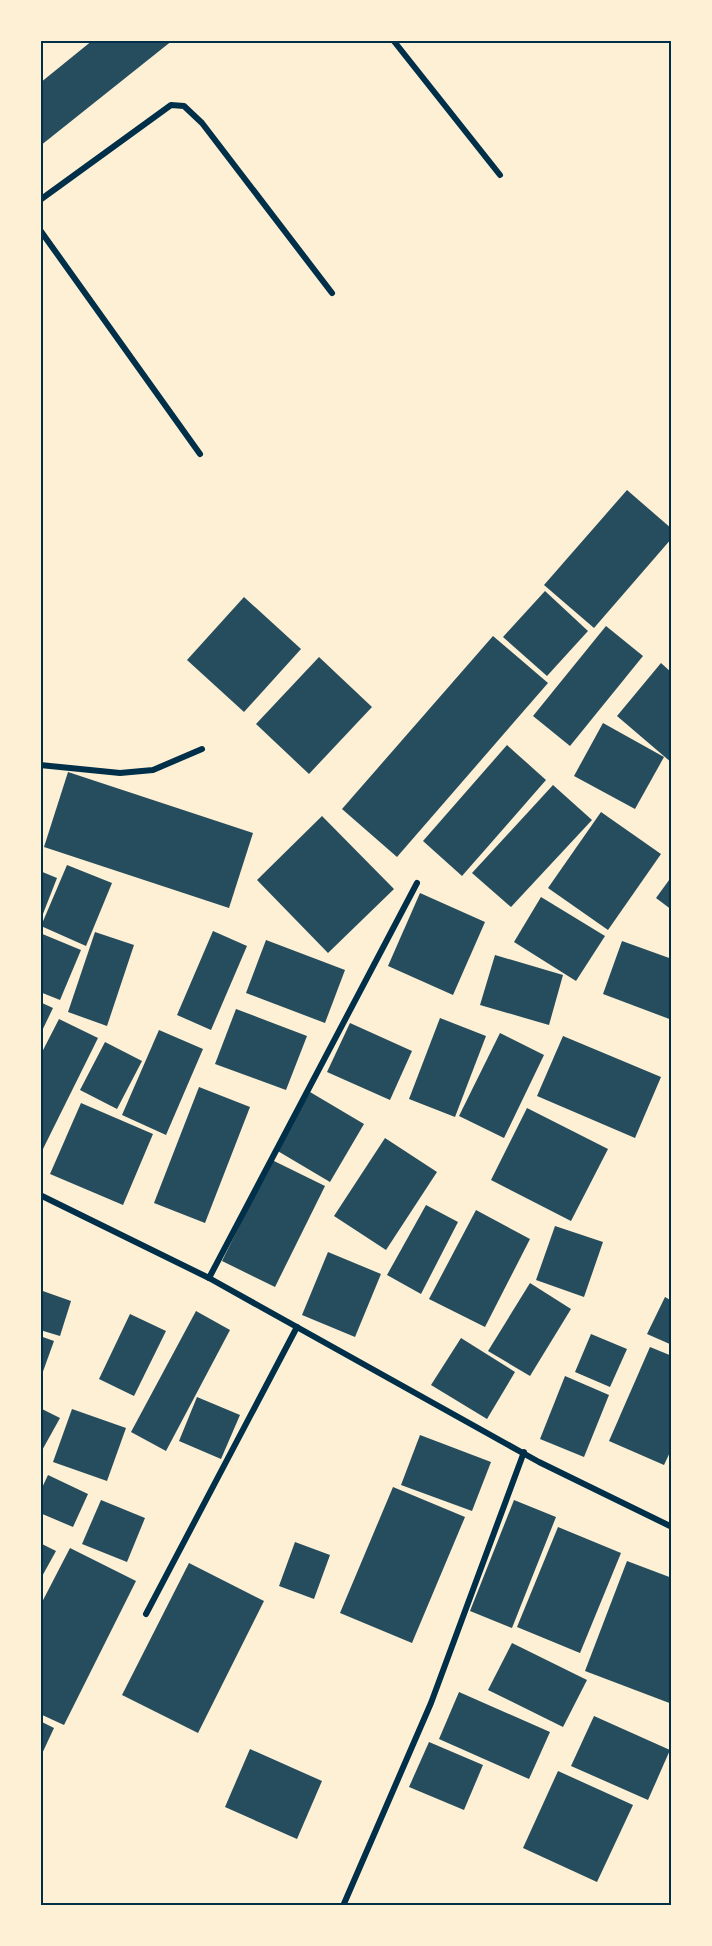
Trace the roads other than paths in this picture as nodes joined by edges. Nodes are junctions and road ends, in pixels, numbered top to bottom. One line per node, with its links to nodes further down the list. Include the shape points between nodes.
1 (393, 40): 2 (street)
2 (500, 174)
3 (40, 200): 5 (street, via 171,105 184,106 202,123)
4 (40, 230): 6 (street)
5 (332, 293)
6 (200, 454)
7 (202, 749): 8 (street, via 153,770 120,773)
8 (40, 765)
9 (417, 883): 11 (street)
10 (40, 1195): 11 (street)
11 (209, 1278): 12 (street)
12 (297, 1327): 13 (street); 15 (street)
13 (524, 1452): 14 (street); 16 (street, via 431,1702)
14 (672, 1527)
15 (146, 1614)
16 (344, 1905)

